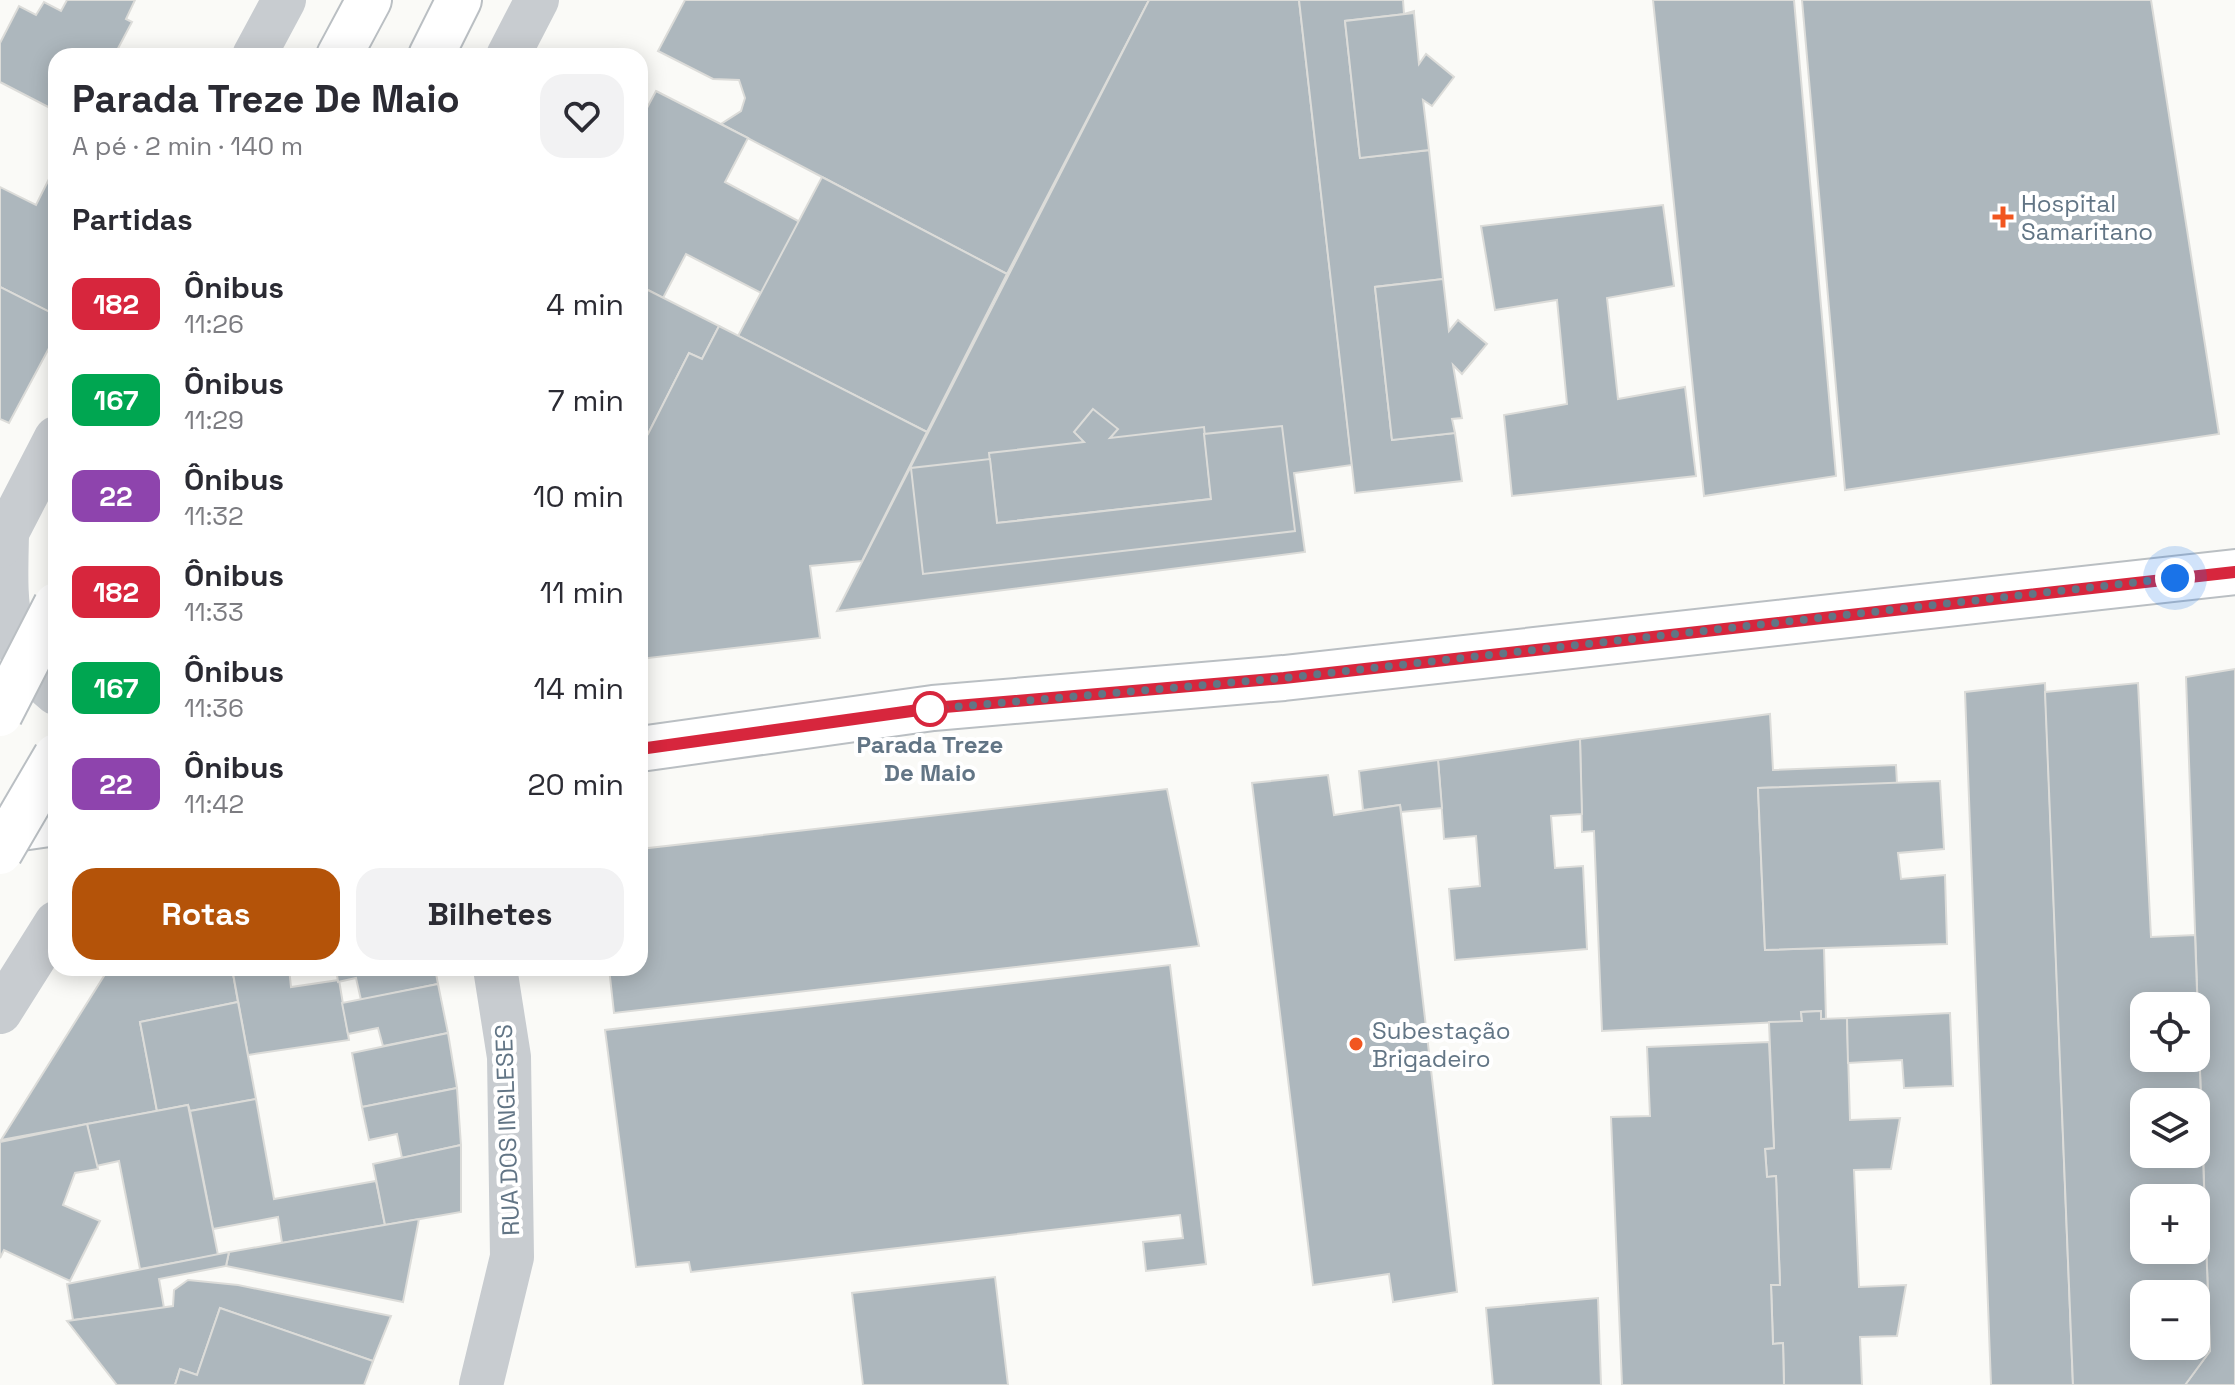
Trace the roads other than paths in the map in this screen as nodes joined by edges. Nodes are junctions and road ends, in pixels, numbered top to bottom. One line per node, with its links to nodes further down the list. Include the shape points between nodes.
1 (284, 0): 5 (street)
2 (369, 0): 6 (main road)
3 (459, 0): 7 (main road)
4 (537, 0): 8 (street)
5 (258, 48)
6 (343, 48)
7 (435, 48)
8 (512, 48)
9 (48, 453): 10 (street)
10 (3, 539): 13 (street, via 6,621 32,675)
11 (2235, 572): 15 (main road, via 1284,678 933,708)
12 (48, 621): 14 (main road, bridge)
13 (48, 687)
14 (0, 714)
15 (648, 748)
16 (48, 770): 19 (main road, bridge)
17 (48, 824): 18 (main road)
18 (0, 831)
19 (0, 852)
20 (48, 932): 21 (street)
21 (13, 974): 23 (street)
22 (496, 976): 24 (street, RUA DOS INGLESES, via 509,1057 512,1257)
23 (0, 1012)
24 (481, 1385)

